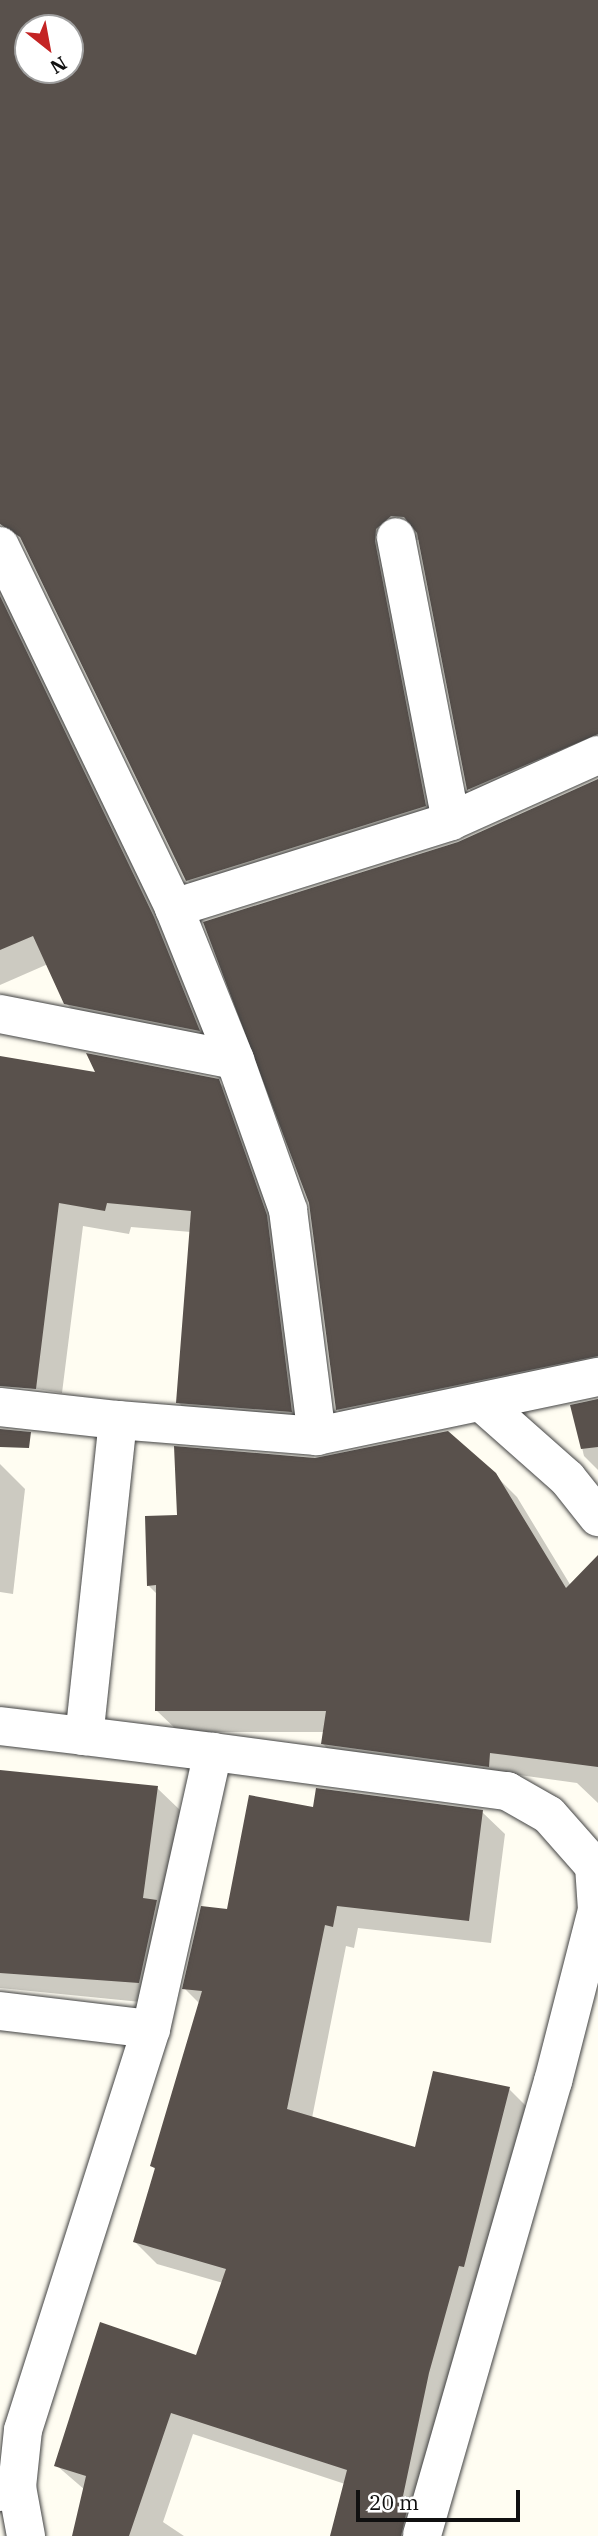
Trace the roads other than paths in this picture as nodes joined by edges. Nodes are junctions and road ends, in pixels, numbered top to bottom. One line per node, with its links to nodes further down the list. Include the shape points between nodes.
1 (396, 537): 4 (street)
2 (0, 546): 5 (street)
3 (598, 755): 4 (street)
4 (451, 821): 5 (street)
5 (174, 908): 7 (street)
6 (0, 1014): 7 (street)
7 (235, 1060): 12 (street, via 288,1210)
8 (598, 1377): 9 (street)
9 (481, 1402): 12 (street); 13 (street, via 567,1478)
10 (0, 1407): 11 (street)
11 (118, 1420): 12 (street); 15 (street)
12 (317, 1436)
13 (598, 1517)
14 (0, 1726): 15 (street)
15 (83, 1736): 16 (street)
16 (213, 1752): 18 (street); 21 (street, via 508,1791 549,1815 594,1866 597,1910 553,2081)
17 (0, 2011): 18 (street)
18 (150, 2029): 19 (street)
19 (8, 2489): 20 (street)
20 (26, 2536)
21 (422, 2536)

